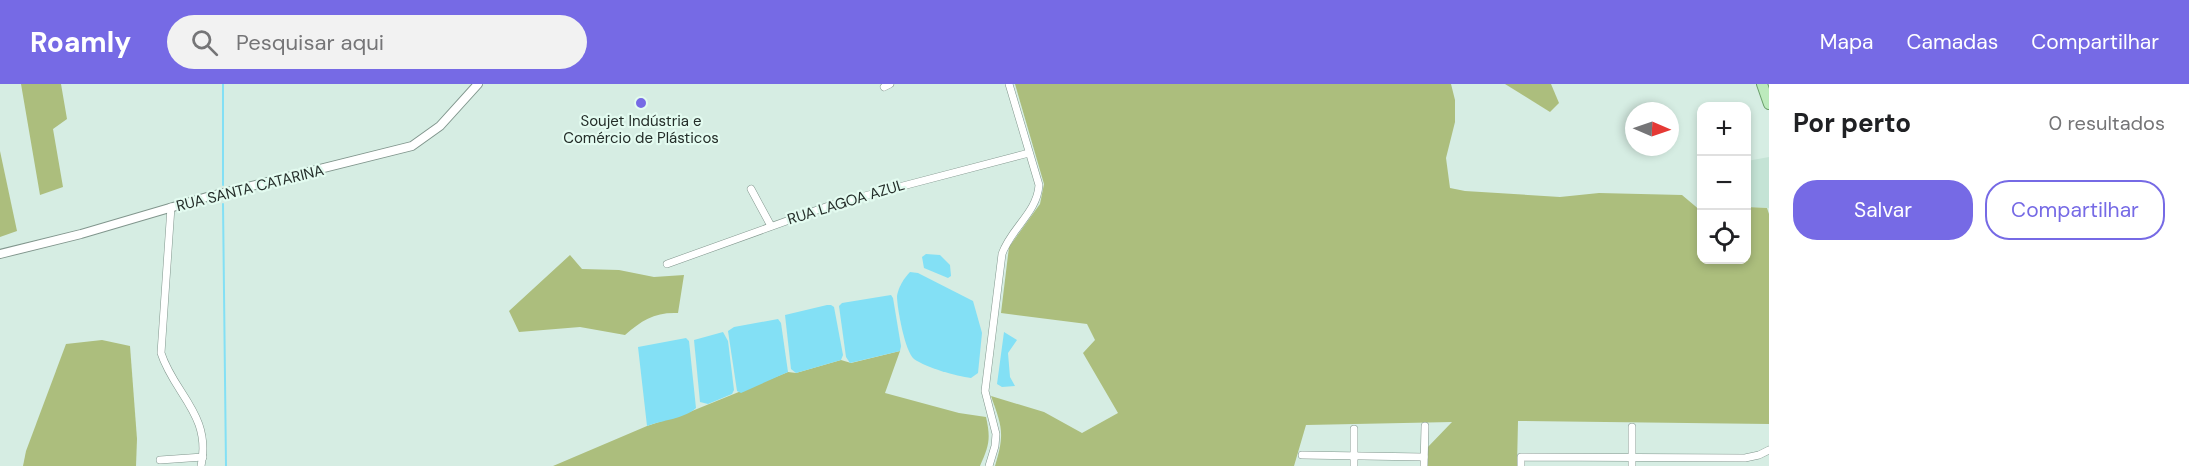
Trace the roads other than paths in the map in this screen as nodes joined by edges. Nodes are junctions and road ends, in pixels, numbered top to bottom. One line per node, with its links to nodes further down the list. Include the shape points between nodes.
1 (478, 84): 7 (street, RUA SANTA CATARINA, via 440,126 412,146)
2 (1010, 84): 5 (street)
3 (1762, 84): 4 (main road)
4 (1769, 104)
5 (1029, 153): 8 (street, RUA LAGOA AZUL, via 882,190); 22 (street, via 1039,194 1002,254 985,391 996,434)
6 (751, 189): 8 (street)
7 (171, 207): 9 (street, RUA SANTA CATARINA); 17 (street, via 161,353 194,409)
8 (771, 226): 10 (street, RUA LAGOA AZUL)
9 (0, 254)
10 (667, 264)
11 (1425, 426): 18 (street)
12 (1632, 428): 19 (street)
13 (1354, 429): 16 (street)
14 (1769, 450): 19 (street, via 1745,458)
15 (1302, 454): 16 (street)
16 (1354, 456): 18 (street); 23 (street)
17 (203, 458): 20 (street); 21 (street)
18 (1424, 458): 24 (street)
19 (1632, 458): 25 (street, via 1521,457); 26 (street)
20 (160, 460)
21 (201, 466)
22 (990, 466)
23 (1354, 466)
24 (1424, 466)
25 (1521, 466)
26 (1632, 466)

